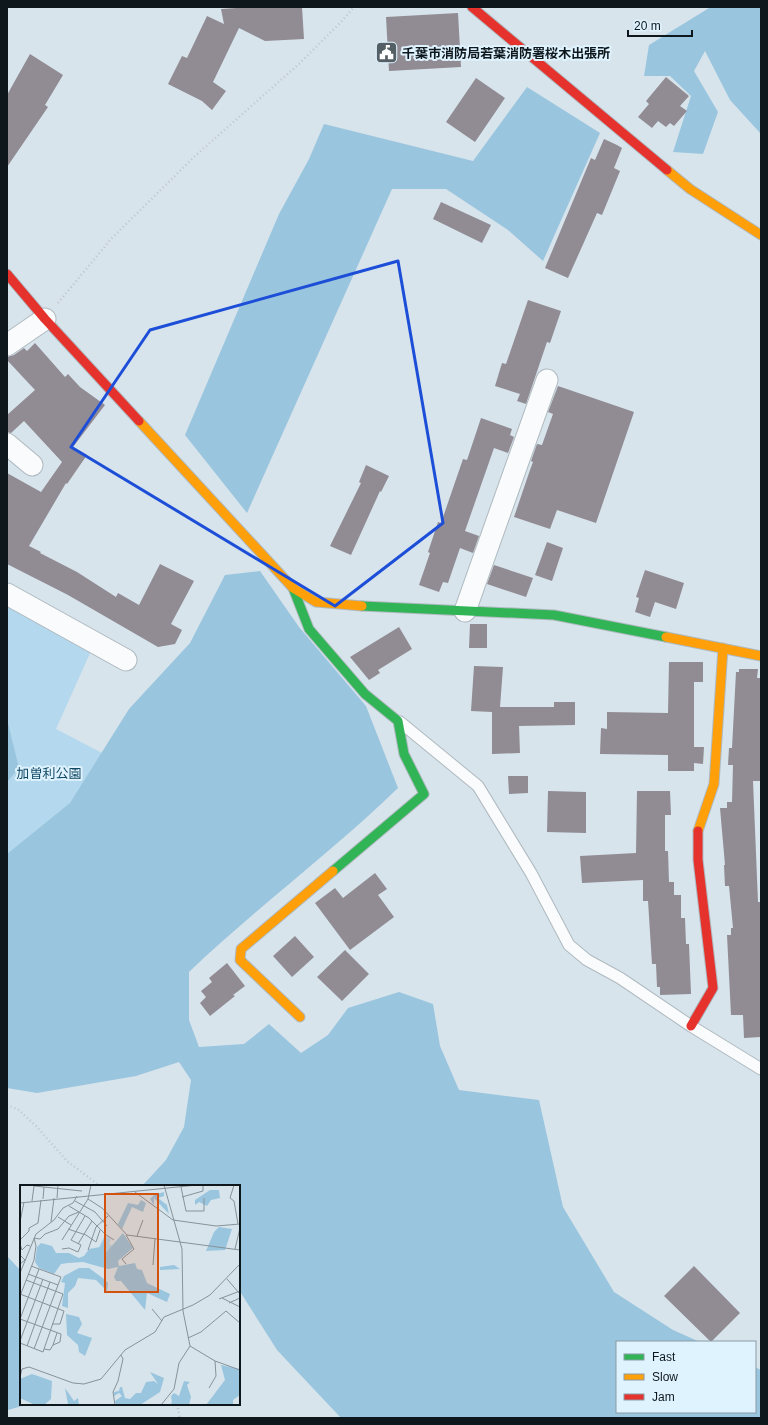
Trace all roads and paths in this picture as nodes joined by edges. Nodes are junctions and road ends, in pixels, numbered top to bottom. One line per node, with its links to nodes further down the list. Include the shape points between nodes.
1 (354, 7): 5 (path, via 300,63 194,157 111,239)
2 (472, 7): 3 (street, via 690,189)
3 (761, 235)
4 (7, 274): 5 (street)
5 (46, 319): 6 (street); 10 (street)
6 (7, 345)
7 (547, 380): 12 (street)
8 (7, 444): 9 (street)
9 (32, 465)
10 (293, 588): 12 (street, via 316,602); 16 (street, via 309,628 365,694)
11 (7, 594): 15 (street)
12 (465, 611): 13 (street, via 554,615)
13 (723, 648): 14 (street); 18 (street, via 714,784 698,830 698,860 713,988)
14 (761, 656)
15 (126, 660)
16 (398, 721): 17 (street, via 404,754 424,794 241,948 240,960); 18 (lane, via 478,786 531,873 569,945 587,960 620,978)
17 (300, 1017)
18 (691, 1026): 19 (lane)
19 (761, 1069)
20 (7, 1105): 21 (path, via 19,1110 67,1161)
21 (99, 1185)
22 (177, 1405): 23 (path)
23 (180, 1418)

